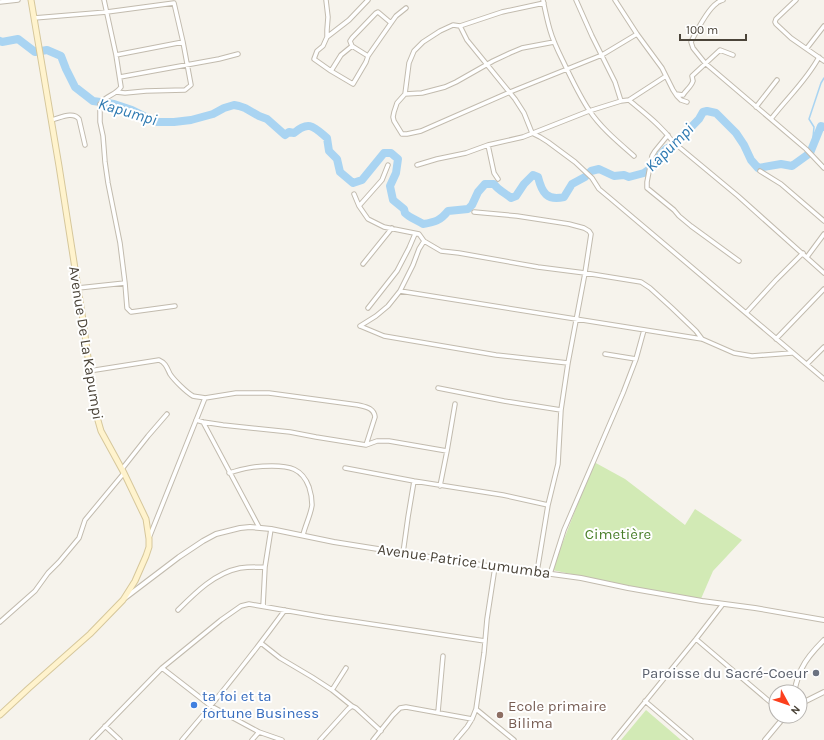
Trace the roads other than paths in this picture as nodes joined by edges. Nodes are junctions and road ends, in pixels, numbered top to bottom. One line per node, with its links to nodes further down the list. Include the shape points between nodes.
1 (18, 0): 11 (street)
2 (31, 0): 15 (main road, Avenue De La Kapumpi)
3 (104, 0): 14 (street)
4 (326, 0): 20 (street)
5 (368, 0): 20 (street, via 349,20)
6 (576, 0): 27 (street)
7 (615, 0): 19 (street)
8 (723, 0): 10 (street)
9 (796, 0): 24 (street, via 775,22 791,38)
10 (716, 1): 32 (street, via 691,42)
11 (0, 2)
12 (544, 2): 17 (street); 22 (street)
13 (406, 8): 16 (street)
14 (107, 12): 15 (street); 21 (street, via 174,3); 26 (street)
15 (34, 18): 50 (main road, Avenue De La Kapumpi)
16 (391, 23): 23 (street, via 376,13 352,38); 29 (street)
17 (460, 26): 34 (street, via 467,40); 42 (street, via 453,25 440,31 414,51 409,63)
18 (824, 26): 24 (street)
19 (637, 34): 27 (street); 37 (street)
20 (327, 37): 36 (street, via 314,59)
21 (183, 42): 26 (street); 33 (street)
22 (554, 42): 34 (street, via 522,48); 35 (street)
23 (352, 46): 29 (street); 36 (street, via 341,55)
24 (807, 48): 30 (street)
25 (238, 54): 33 (street)
26 (116, 55): 38 (street)
27 (602, 55): 35 (street); 45 (street)
28 (733, 55): 32 (street, via 720,50)
29 (368, 56): 36 (street, via 353,84)
30 (819, 57): 31 (street); 49 (street, via 815,66)
31 (824, 61)
32 (705, 63): 43 (street, via 692,76 691,87 682,95); 47 (street)
33 (186, 65): 38 (street); 40 (street, via 190,85 185,90)
34 (487, 65): 41 (street); 42 (street, via 445,87)
35 (567, 69): 41 (street); 48 (street)
36 (330, 71)
37 (666, 76): 43 (street); 44 (street)
38 (120, 77): 40 (street, via 121,87)
39 (777, 80): 47 (street)
40 (116, 92): 76 (street, via 100,104 100,122)
41 (510, 92): 42 (street, via 421,131 402,134 393,117 397,103); 51 (street, via 524,113)
42 (405, 94)
43 (676, 94): 46 (street)
44 (629, 100): 45 (street); 52 (street)
45 (621, 101): 48 (street)
46 (687, 102)
47 (756, 107): 49 (street)
48 (589, 111): 51 (street); 55 (street)
49 (771, 119): 59 (street, via 806,149)
50 (51, 120): 53 (street, via 77,116); 77 (main road, Avenue De La Kapumpi)
51 (532, 133): 54 (street); 82 (street, via 548,142 582,169 610,199)
52 (668, 135): 70 (street); 72 (street, via 652,156 647,188 691,226)
53 (86, 145)
54 (488, 145): 58 (street); 61 (street, via 494,173)
55 (634, 156)
56 (824, 161): 59 (street)
57 (388, 165): 63 (street, via 382,180)
58 (418, 165)
59 (822, 167)
60 (760, 171): 65 (street, via 781,184)
61 (498, 179)
62 (354, 194): 63 (street)
63 (359, 206): 66 (street, via 368,219)
64 (474, 212): 74 (street, via 517,216 584,228 591,234)
65 (824, 221)
66 (392, 228): 67 (street); 73 (street)
67 (415, 234): 69 (street, via 419,234); 81 (street, via 397,271)
68 (824, 234): 71 (street)
69 (424, 240): 74 (street, via 441,251); 79 (street)
70 (803, 253): 71 (street); 82 (street)
71 (807, 257): 75 (street)
72 (738, 261)
73 (363, 264)
74 (585, 272): 83 (street); 86 (street, via 641,282 672,308)
75 (824, 273)
76 (125, 283): 77 (street); 80 (street, via 127,308 131,312)
77 (78, 288): 93 (main road, Avenue De La Kapumpi)
78 (824, 289): 85 (street)
79 (400, 291): 83 (street); 91 (street, via 388,306 360,326 384,336 496,355)
80 (175, 306)
81 (368, 308)
82 (746, 313): 85 (street)
83 (576, 319): 84 (street); 91 (street)
84 (644, 330): 86 (street); 90 (street)
85 (776, 339): 88 (street)
86 (702, 340): 88 (street, via 734,353 752,356)
87 (824, 347): 92 (street)
88 (793, 353): 92 (street)
89 (605, 354): 90 (street)
90 (636, 359): 118 (street, via 564,530)
91 (568, 363): 98 (street)
92 (807, 364): 94 (street)
93 (89, 371): 96 (street, via 159,360 190,394); 105 (main road, Avenue De La Kapumpi, via 101,431)
94 (824, 379)
95 (438, 388): 98 (street)
96 (205, 398): 100 (street); 102 (street, via 236,393 269,394 367,407 373,410 375,417)
97 (455, 404): 103 (street)
98 (561, 410): 109 (street, via 558,464)
99 (167, 414): 105 (street)
100 (196, 420): 101 (street); 113 (street)
101 (203, 422): 102 (street, via 290,432); 106 (street)
102 (366, 445): 103 (street, via 377,441 389,441)
103 (447, 451): 108 (street)
104 (345, 468): 107 (street)
105 (123, 471): 113 (main road, Avenue De La Kapumpi, via 146,519); 125 (street, via 85,520 79,538 35,591)
106 (229, 473): 110 (street); 112 (street, via 249,467 286,466 302,475 311,493 312,505)
107 (414, 481): 108 (street); 114 (street)
108 (440, 486): 109 (street)
109 (548, 505): 117 (street)
110 (259, 527): 111 (street, Avenue Patrice Lumumba); 119 (street, Avenue Patrice Lumumba, via 228,530 202,541)
111 (271, 529): 112 (street, Avenue Patrice Lumumba); 115 (street)
112 (303, 535): 114 (street, Avenue Patrice Lumumba)
113 (149, 539): 119 (main road, Avenue De La Kapumpi, via 146,556)
114 (403, 553): 116 (street, Avenue Patrice Lumumba)
115 (265, 566): 121 (street); 122 (street, via 239,568 224,573 207,584)
116 (495, 567): 117 (street, Avenue Patrice Lumumba); 128 (street)
117 (537, 572): 118 (street, Avenue Patrice Lumumba)
118 (550, 574): 120 (street, Avenue Patrice Lumumba)
119 (123, 600): 143 (main road, Avenue De La Kapumpi, via 90,634)
120 (723, 604): 124 (street, Avenue Patrice Lumumba); 126 (street)
121 (263, 606): 123 (street); 131 (street, via 240,606)
122 (178, 610)
123 (285, 610): 128 (street); 129 (street)
124 (824, 620)
125 (0, 622)
126 (696, 639): 137 (street); 138 (street)
127 (824, 640): 133 (street, via 802,667)
128 (485, 641): 141 (street)
129 (261, 643): 134 (street, via 280,658); 139 (street)
130 (443, 656): 142 (street)
131 (162, 668): 139 (street); 146 (street)
132 (346, 668): 134 (street)
133 (796, 684)
134 (332, 690): 140 (street)
135 (824, 692): 136 (street)
136 (808, 700)
137 (645, 701): 160 (street); 161 (street)
138 (768, 701)
139 (211, 706): 148 (street); 152 (street)
140 (352, 706): 147 (street); 155 (street)
141 (476, 709): 144 (street); 149 (street)
142 (438, 712): 144 (street); 147 (street, via 400,708)
143 (0, 715)
144 (472, 719): 157 (street)
145 (778, 724): 162 (street)
146 (105, 726): 150 (street); 151 (street)
147 (381, 731): 156 (street)
148 (259, 732): 153 (street); 154 (street)
149 (510, 736): 158 (street); 159 (street)
150 (92, 740)
151 (120, 740)
152 (182, 740)
153 (252, 740)
154 (282, 740)
155 (320, 740)
156 (373, 740)
157 (456, 740)
158 (507, 740)
159 (514, 740)
160 (614, 740)
161 (691, 740)
162 (765, 740)

